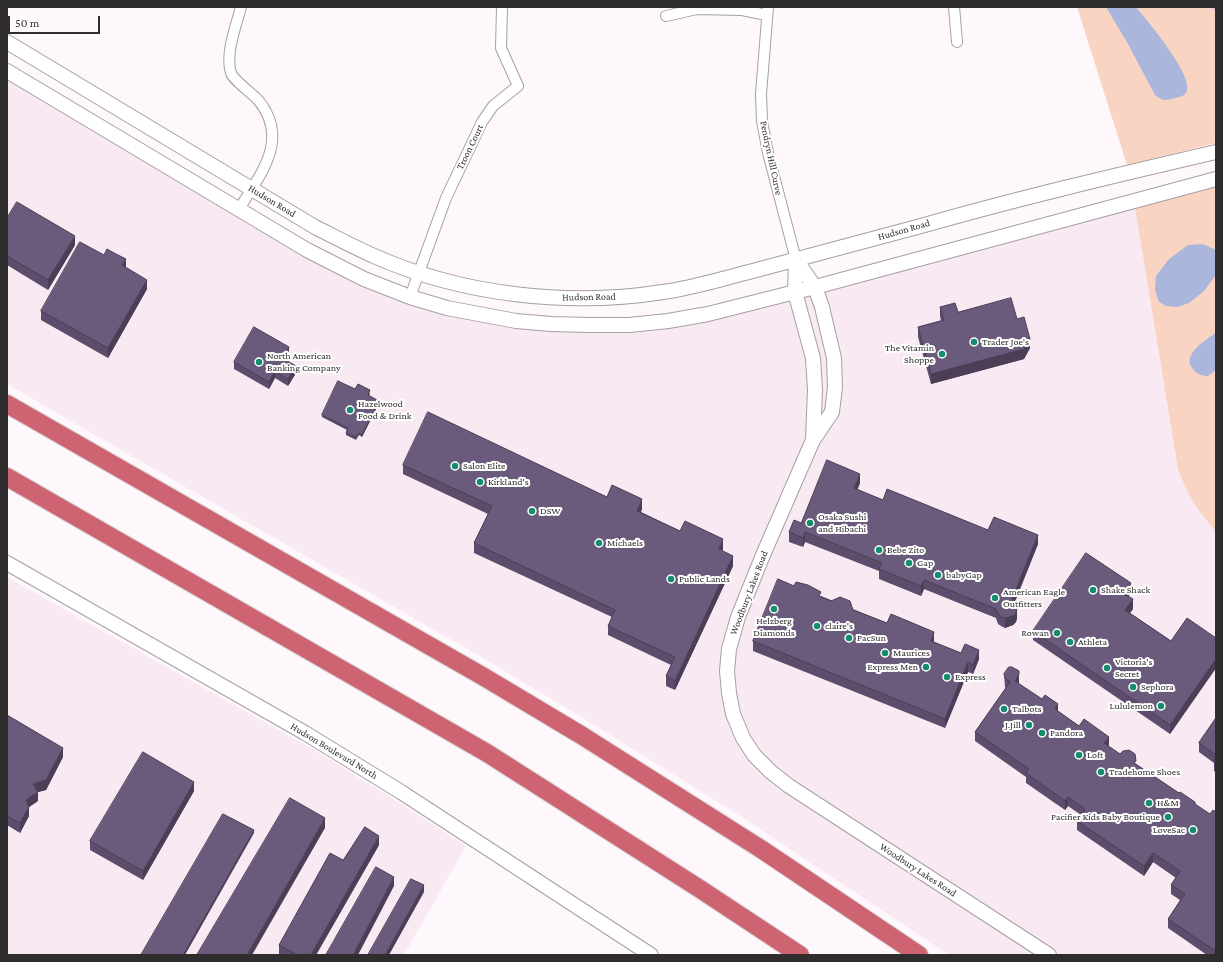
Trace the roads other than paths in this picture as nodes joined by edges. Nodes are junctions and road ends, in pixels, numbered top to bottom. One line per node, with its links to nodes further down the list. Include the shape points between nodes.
1 (241, 7): 11 (street, via 228,57 231,74 259,102 268,117 273,134 272,151)
2 (502, 7): 14 (street, Troon Court, via 501,48 518,86 493,106 482,122 446,198)
3 (954, 7): 7 (street)
4 (767, 11): 5 (street, via 697,9); 13 (street, Pendryn Hill Curve, via 761,94 762,121)
5 (666, 16)
6 (7, 42): 11 (street, Hudson Road)
7 (957, 42)
8 (7, 71): 12 (street)
9 (1216, 152): 13 (street, Hudson Road, via 978,210)
10 (1216, 179): 15 (street)
11 (252, 188): 12 (street); 14 (street, Hudson Road, via 342,241)
12 (240, 210): 17 (street, via 332,264)
13 (796, 260): 14 (street, Hudson Road, via 700,285 662,292 590,298 507,293 453,283); 15 (street, Woodbury Lakes Road); 16 (street)
14 (419, 273): 17 (street, Troon Court)
15 (815, 287): 16 (street); 19 (street, Woodbury Lakes Road, via 834,358 835,387 832,412)
16 (795, 292): 17 (street, via 708,314 668,321 589,325 516,321 447,308); 19 (street, via 813,358)
17 (410, 297)
18 (7, 404): 24 (highway, via 581,735 761,849)
19 (813, 440): 25 (street, Woodbury Lakes Road, via 738,616 729,649 729,692 733,714 743,738 754,755 789,786)
20 (7, 477): 23 (highway, via 487,754)
21 (7, 563): 22 (street, Hudson Boulevard North, via 305,733 401,792)
22 (649, 954)
23 (800, 955)
24 (919, 955)
25 (1049, 955)

